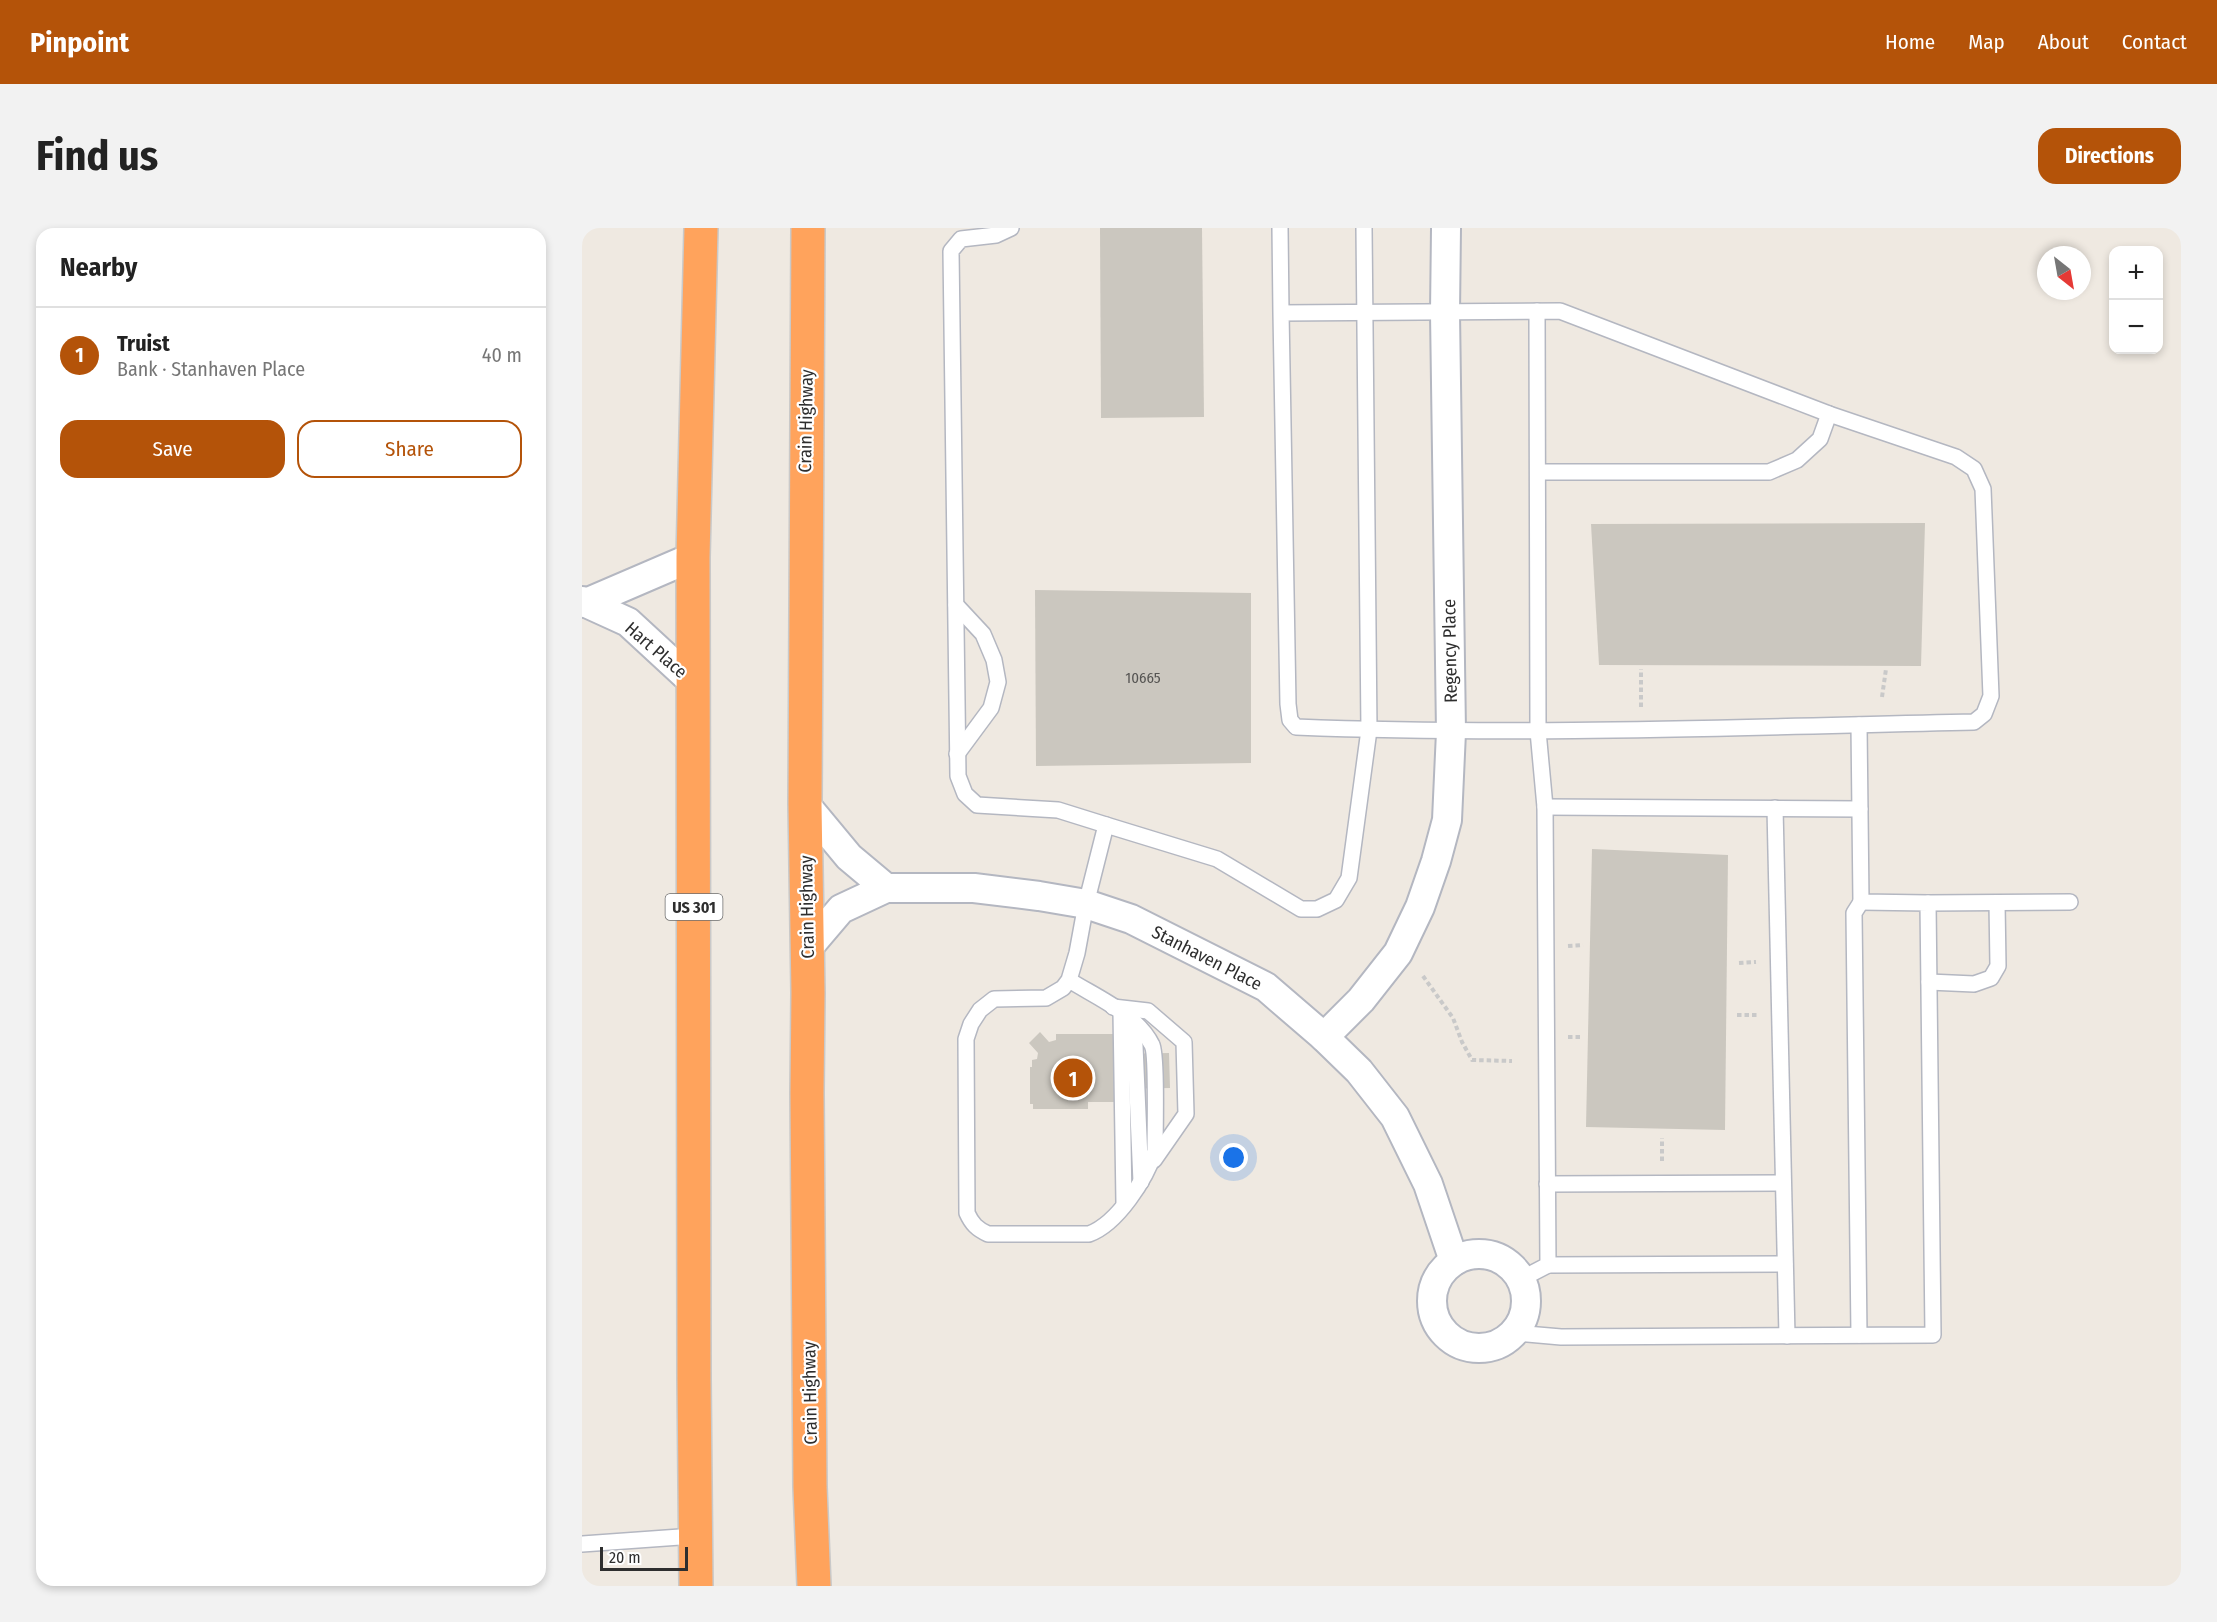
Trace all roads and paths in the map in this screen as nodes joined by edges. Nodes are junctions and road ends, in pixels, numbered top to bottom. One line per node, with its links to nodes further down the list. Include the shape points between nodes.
1 (701, 228): 13 (highway, US 301)
2 (808, 228): 26 (highway, Crain Highway)
3 (1011, 228): 15 (lane, via 996,235 961,239 951,251)
4 (1280, 228): 8 (lane)
5 (1364, 228): 10 (lane)
6 (1446, 228): 9 (street, Regency Place)
7 (1537, 311): 9 (lane); 11 (lane, via 1560,311); 12 (lane)
8 (1281, 313): 10 (lane); 22 (lane, via 1290,720 1296,727)
9 (1445, 313): 10 (lane); 24 (street, Regency Place)
10 (1364, 314): 22 (lane)
11 (1829, 414): 12 (lane, via 1820,439 1797,460 1769,472); 20 (lane, via 1956,456 1974,469 1983,489 1991,696 1984,714 1974,722)
12 (1538, 472): 23 (lane)
13 (693, 558): 14 (street, Hart Place); 18 (highway, US 301)
14 (584, 602): 18 (street, Hart Place, via 628,622)
15 (956, 605): 25 (lane); 25 (lane, via 983,634 998,682 991,708)
16 (1641, 669): 21 (path)
17 (1886, 669): 19 (path)
18 (693, 682): 59 (highway, US 301)
19 (1882, 697)
20 (1859, 725): 21 (lane); 29 (lane)
21 (1641, 729): 23 (lane)
22 (1369, 730): 24 (lane); 30 (lane, via 1349,878 1336,900 1317,909 1301,909 1217,859)
23 (1538, 731): 24 (lane); 27 (lane)
24 (1451, 732): 43 (street, Regency Place, via 1447,820 1420,907 1398,953 1362,1000)
25 (957, 754): 30 (lane, via 958,776 965,794 977,805 1058,810)
26 (805, 804): 31 (street, via 849,857); 37 (highway, Crain Highway)
27 (1545, 807): 28 (lane); 50 (lane)
28 (1775, 808): 29 (lane); 49 (lane)
29 (1860, 809): 32 (lane)
30 (1106, 825): 36 (lane)
31 (886, 888): 36 (street, Stanhaven Place, via 974,888); 37 (street, Stanhaven Place, via 841,909)
32 (1862, 902): 34 (lane); 57 (lane, via 1854,913)
33 (2070, 902): 35 (lane)
34 (1928, 903): 35 (lane); 40 (lane)
35 (1997, 903): 40 (lane, via 1998,966 1991,978 1974,984)
36 (1086, 904): 39 (lane); 43 (street, Stanhaven Place, via 1131,919 1266,987)
37 (807, 949): 62 (highway, Crain Highway)
38 (1423, 976): 44 (path, via 1453,1018 1472,1060)
39 (1069, 980): 41 (lane); 51 (lane, via 1046,998 994,999 971,1024 966,1039 967,1213 978,1229 988,1234 1089,1234 1106,1225)
40 (1929, 982): 57 (lane, via 1933,1335)
41 (1116, 1010): 42 (lane); 47 (lane, via 1148,1011 1184,1042 1186,1114); 51 (lane)
42 (1134, 1023): 47 (lane, via 1154,1047 1155,1151); 48 (lane)
43 (1324, 1037): 52 (street, Stanhaven Place, via 1359,1071 1395,1118 1428,1184)
44 (1512, 1061)
45 (1662, 1138): 46 (path)
46 (1662, 1161)
47 (1149, 1168): 48 (lane)
48 (1141, 1182): 51 (lane)
49 (1783, 1183): 50 (lane); 53 (lane)
50 (1547, 1184): 54 (lane)
51 (1124, 1203)
52 (1454, 1261): 55 (street, via 1468,1254 1499,1258); 56 (street, via 1434,1286 1431,1302 1442,1332 1470,1348 1502,1343)
53 (1785, 1264): 54 (lane); 58 (lane)
54 (1548, 1265): 55 (lane)
55 (1521, 1279): 56 (street, via 1526,1307)
56 (1515, 1333): 58 (lane, via 1561,1337)
57 (1859, 1335): 58 (lane)
58 (1787, 1336)
59 (694, 1536): 60 (lane); 61 (highway, US 301)
60 (582, 1544)
61 (696, 1586)
62 (814, 1586)

